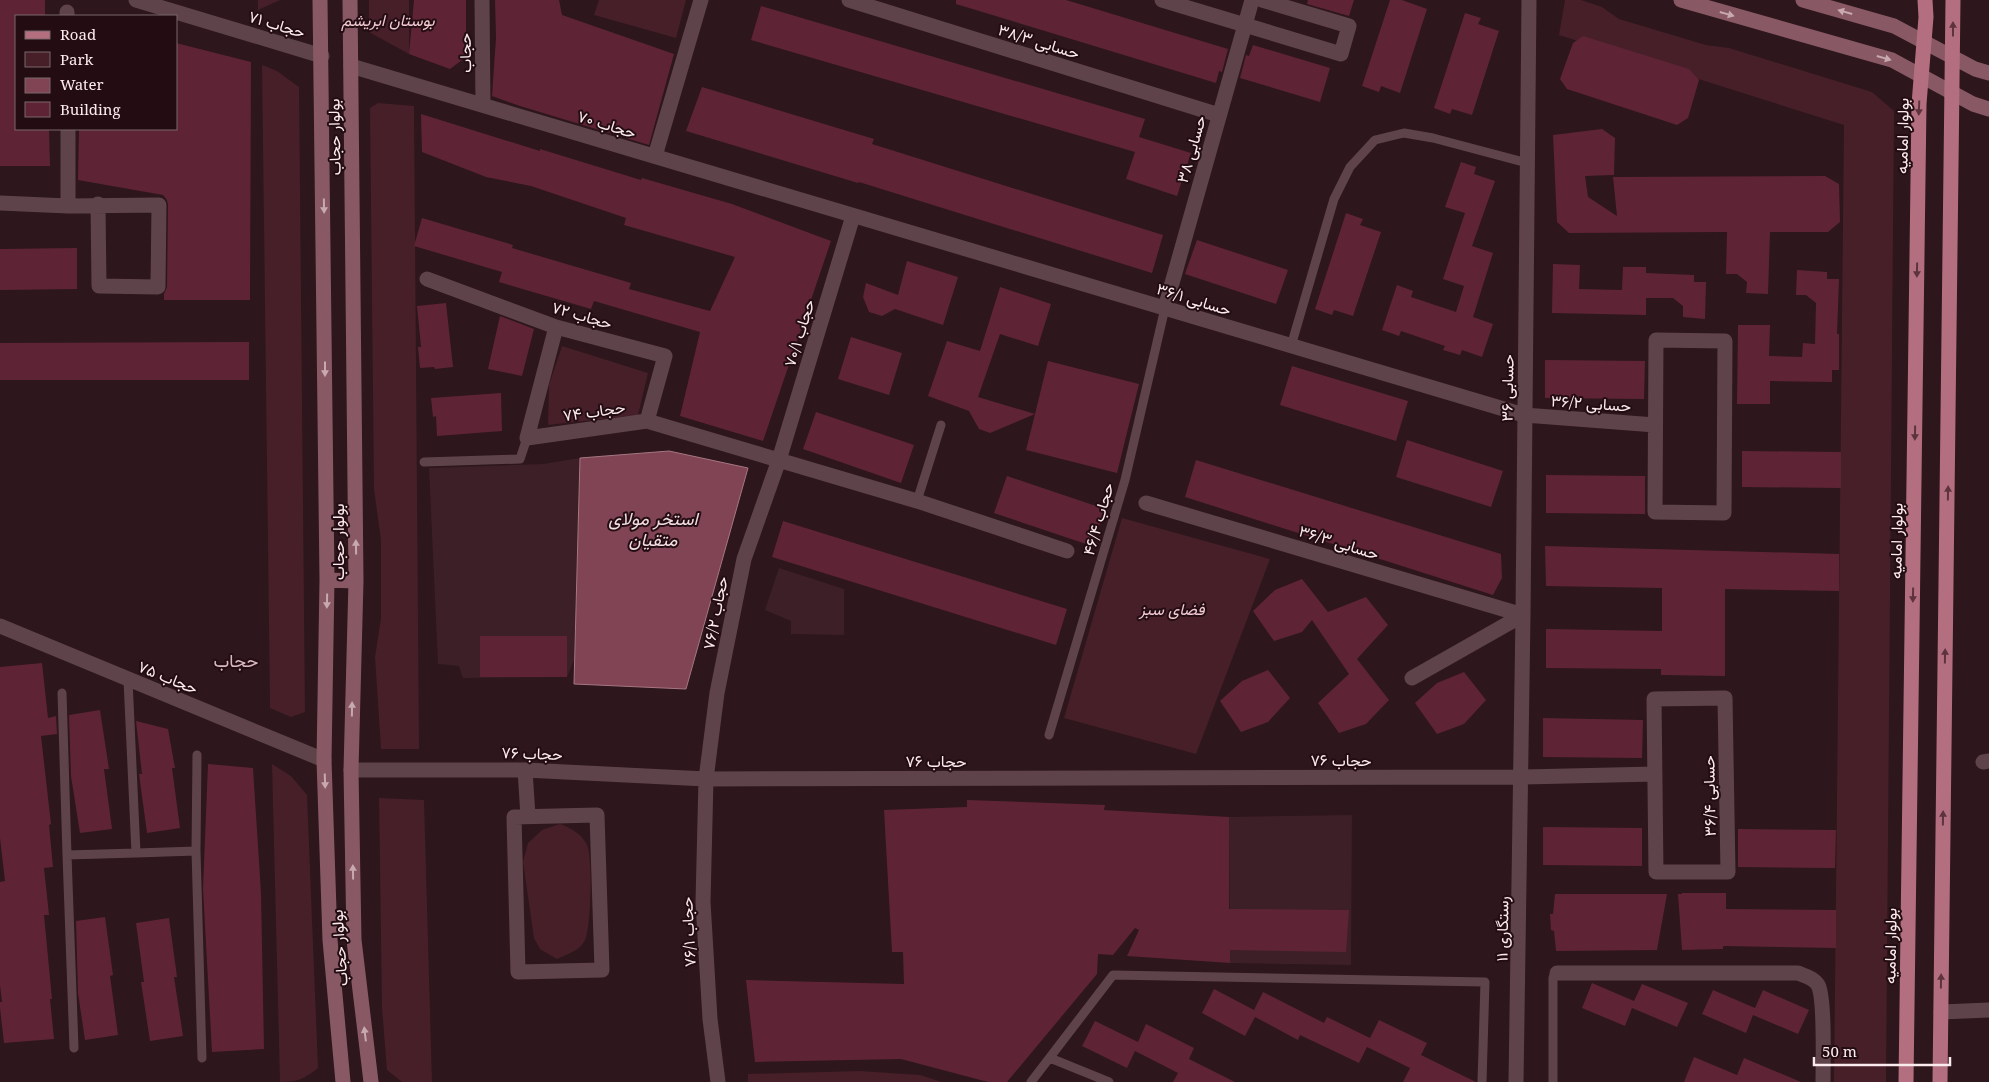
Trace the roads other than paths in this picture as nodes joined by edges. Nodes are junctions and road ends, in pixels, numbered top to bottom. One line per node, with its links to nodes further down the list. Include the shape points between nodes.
1 (136, 0): 17 (street, حجاب ۷۱)
2 (320, 0): 17 (main road, بولوار حجاب)
3 (350, 0): 19 (main road, بولوار حجاب)
4 (482, 0): 23 (street, حجاب)
5 (701, 0): 27 (street)
6 (849, 0): 25 (street, حسابی ۳۸/۳)
7 (1162, 0): 15 (street)
8 (1252, 0): 15 (street, حسابی ۳۸)
9 (1262, 0): 15 (street, via 1349,26 1341,54)
10 (1529, 0): 28 (street, حسابی ۳۶)
11 (1680, 0): 21 (main road, one-way to 21, via 1892,60)
12 (1803, 0): 16 (main road, one-way to 12, via 1894,26)
13 (1925, 0): 16 (main road, بولوار امامیه)
14 (1954, 0): 18 (main road, one-way to 14)
15 (1245, 25): 25 (street, حسابی ۳۸)
16 (1923, 41): 18 (main road); 21 (main road, بولوار امامیه)
17 (322, 56): 47 (main road, بولوار حجاب, one-way to 47)
18 (1954, 58): 20 (main road); 22 (main road)
19 (351, 66): 23 (street, حجاب ۷۰); 48 (main road, بولوار حجاب, one-way to 19)
20 (1989, 73)
21 (1921, 76): 22 (main road); 81 (main road, بولوار امامیه, one-way to 81)
22 (1953, 93): 24 (main road); 68 (main road, one-way to 22)
23 (483, 106): 27 (street, حجاب ۷۰)
24 (1989, 109)
25 (1219, 115): 34 (street, حسابی ۳۸)
26 (68, 130): 31 (street)
27 (655, 156): 32 (street, حجاب ۷۰)
28 (1527, 163): 36 (lane, via 1414,134 1404,133 1375,140 1350,167 1334,199); 37 (street, حسابی ۳۶)
29 (0, 203): 31 (street)
30 (98, 204): 30 (street, via 159,205 158,287 99,286); 31 (street)
31 (68, 206)
32 (853, 216): 34 (street, حسابی ۳۶/۱); 42 (street, حجاب ۷۰/۱)
33 (427, 279): 35 (street, حجاب ۷۲)
34 (1165, 308): 36 (street, حسابی ۳۶/۱); 54 (lane, حجاب ۴۶/۴, via 1125,480)
35 (556, 327): 38 (street, حجاب ۷۲, via 665,356); 41 (street)
36 (1291, 346): 37 (street, حسابی ۳۶/۱)
37 (1524, 415): 40 (street, حسابی ۳۶/۲); 49 (street, حسابی ۳۶)
38 (647, 421): 41 (street, حجاب ۷۴); 42 (street, حجاب ۷۴)
39 (941, 425): 44 (lane)
40 (1655, 425): 40 (street, via 1655,512 1724,513 1725,340 1656,340)
41 (527, 438): 43 (lane, via 520,459)
42 (778, 460): 44 (street, حجاب ۷۴); 61 (street, حجاب ۷۶/۲, via 744,559 717,693)
43 (424, 462)
44 (916, 502): 46 (street, حجاب ۷۴)
45 (1146, 503): 49 (street, حسابی ۳۶/۳)
46 (1066, 551)
47 (327, 580): 48 (main road); 56 (main road, بولوار حجاب, one-way to 56)
48 (356, 581): 57 (main road, بولوار حجاب, one-way to 48)
49 (1523, 615): 51 (street); 60 (street, حسابی ۳۶)
50 (0, 626): 52 (street, حجاب ۷۵)
51 (1412, 678)
52 (128, 680): 56 (street, حجاب ۷۵); 64 (lane)
53 (62, 692): 65 (lane)
54 (1049, 735)
55 (197, 755): 63 (lane)
56 (324, 760): 72 (main road, بولوار حجاب, one-way to 72, via 330,940)
57 (351, 770): 58 (street, حجاب ۷۶); 73 (main road, بولوار حجاب, one-way to 57, via 354,940)
58 (525, 770): 61 (street, حجاب ۷۶); 62 (street)
59 (1655, 774): 59 (street, حسابی ۳۶/۴, via 1654,699 1725,698 1728,872 1656,872); 60 (street)
60 (1521, 776): 61 (street, حجاب ۷۶); 78 (street, رستگاری ۱۱)
61 (706, 779): 74 (street, حجاب ۷۶/۱, via 703,902 710,1019)
62 (528, 816): 62 (street, via 514,817 518,972 602,970 597,815)
63 (196, 851): 64 (lane); 70 (lane)
64 (136, 853): 65 (lane)
65 (67, 856): 69 (lane)
66 (1557, 973): 79 (lane, via 1553,978); 80 (street, via 1798,974 1810,977 1818,985 1821,1004)
67 (1989, 1010): 68 (street)
68 (1941, 1012): 82 (main road)
69 (74, 1048)
70 (202, 1058)
71 (1050, 1058): 75 (lane); 76 (lane); 77 (lane, via 1113,976 1485,982)
72 (343, 1082)
73 (371, 1082)
74 (718, 1082)
75 (1031, 1082)
76 (1109, 1082)
77 (1482, 1082)
78 (1516, 1082)
79 (1553, 1082)
80 (1823, 1082)
81 (1906, 1082)
82 (1940, 1082)

